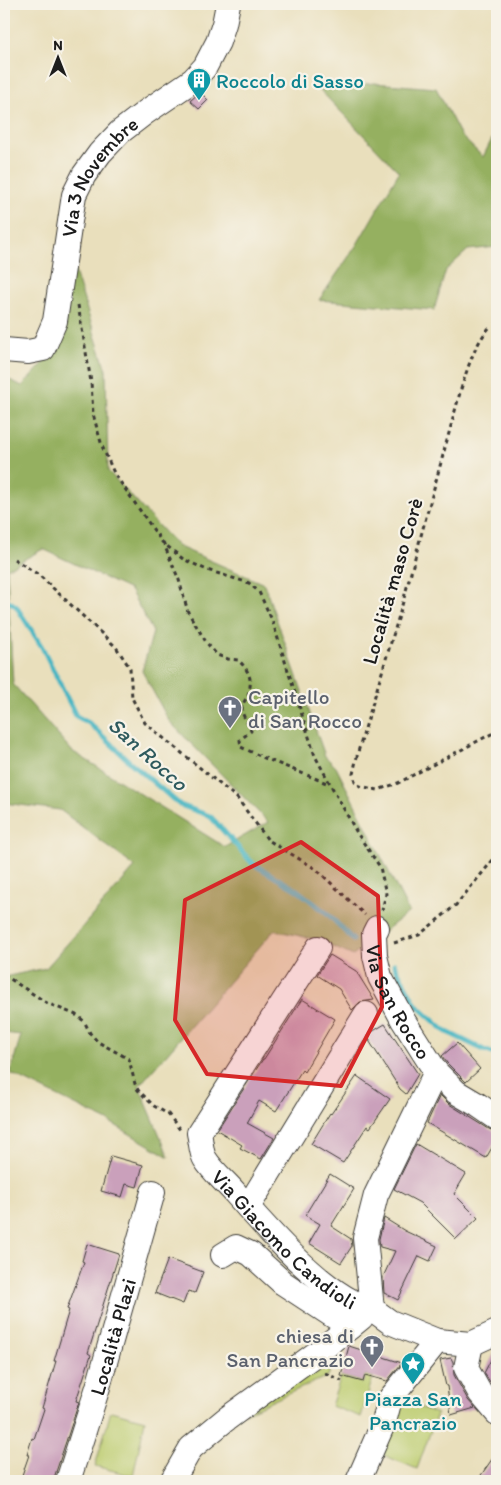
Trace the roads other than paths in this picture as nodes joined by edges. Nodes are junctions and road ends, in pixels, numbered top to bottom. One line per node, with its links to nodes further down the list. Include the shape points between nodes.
1 (228, 4): 2 (street, Via 3 Novembre, via 218,42 205,66 193,80 120,132 84,175 74,195 55,321 43,349 28,352)
2 (4, 350)
3 (376, 939): 6 (street, Via San Rocco, via 380,977)
4 (318, 948): 9 (street, Via Giacomo Candioli, via 199,1133 204,1158)
5 (366, 1014): 9 (street)
6 (436, 1072): 7 (street, Via San Rocco, via 456,1092); 11 (street, via 376,1195 365,1238)
7 (497, 1118)
8 (153, 1192): 17 (street, Località Plazi)
9 (248, 1207): 11 (street, Via Giacomo Candioli, via 325,1283 343,1297)
10 (223, 1255): 12 (street, via 236,1248 251,1254 284,1283)
11 (372, 1309): 12 (street); 14 (street, Via Giacomo Candioli, via 390,1322)
12 (350, 1327): 18 (street, via 191,1448)
13 (497, 1332): 15 (street)
14 (437, 1341): 15 (street, Via Giacomo Candioli); 19 (street, via 390,1399 384,1422)
15 (471, 1344): 16 (street, via 466,1368)
16 (497, 1414)
17 (68, 1481)
18 (172, 1481)
19 (358, 1481)

